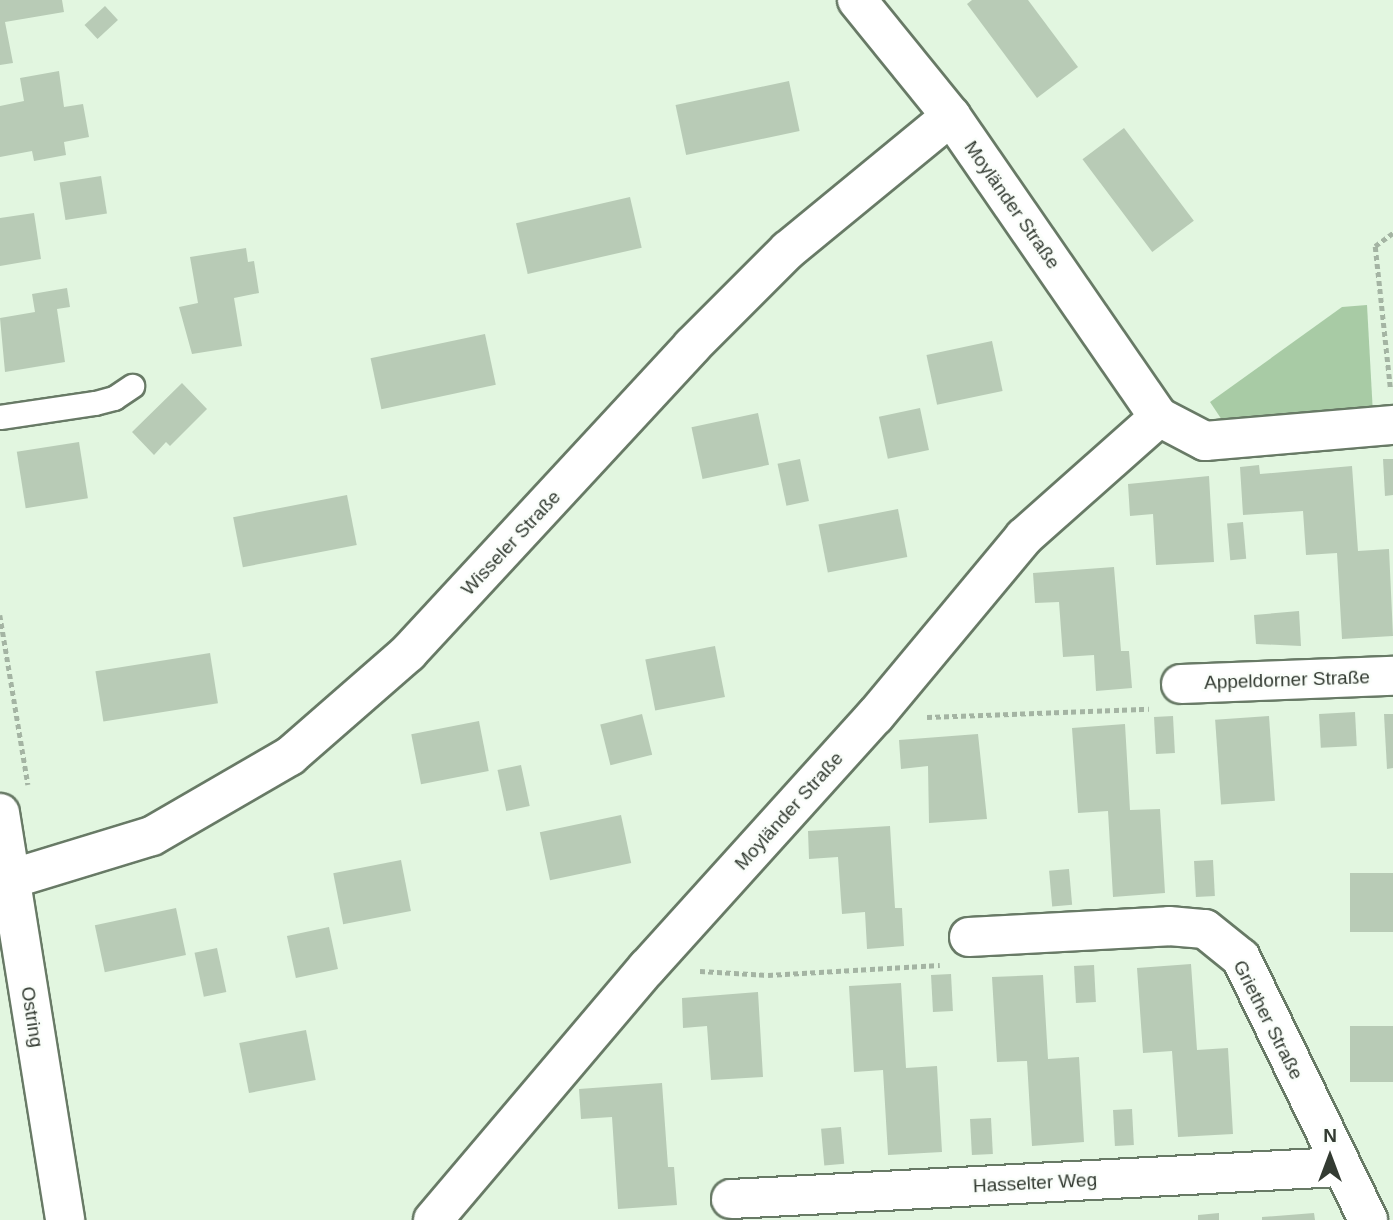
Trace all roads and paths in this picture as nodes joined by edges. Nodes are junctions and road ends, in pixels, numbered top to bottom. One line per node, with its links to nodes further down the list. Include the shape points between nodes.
1 (857, 0): 2 (street, Moyländer Straße)
2 (951, 116): 6 (street, Moyländer Straße); 12 (street, Wisseler Straße, via 788,250 692,346 408,653 290,756 152,836)
3 (1393, 233): 5 (path, via 1375,246)
4 (132, 386): 7 (lane, via 95,403)
5 (1392, 412): 6 (street, Moyländer Straße, via 1205,441)
6 (1159, 416): 10 (street, Moyländer Straße, via 1024,537)
7 (0, 417)
8 (1393, 676): 9 (street, Appeldorner Straße)
9 (1181, 684): 10 (path, via 1158,708)
10 (875, 716): 14 (street, Moyländer Straße)
11 (0, 813): 12 (street, Ostring)
12 (10, 879): 17 (street, Ostring)
13 (969, 937): 14 (path, via 941,965 768,975); 15 (street, Griether Straße, via 1169,926 1205,929 1241,958)
14 (647, 968): 18 (street, Moyländer Straße)
15 (1339, 1167): 16 (street, Hasselter Weg); 19 (street, Griether Straße)
16 (731, 1199)
17 (65, 1220)
18 (433, 1220)
19 (1368, 1220)

